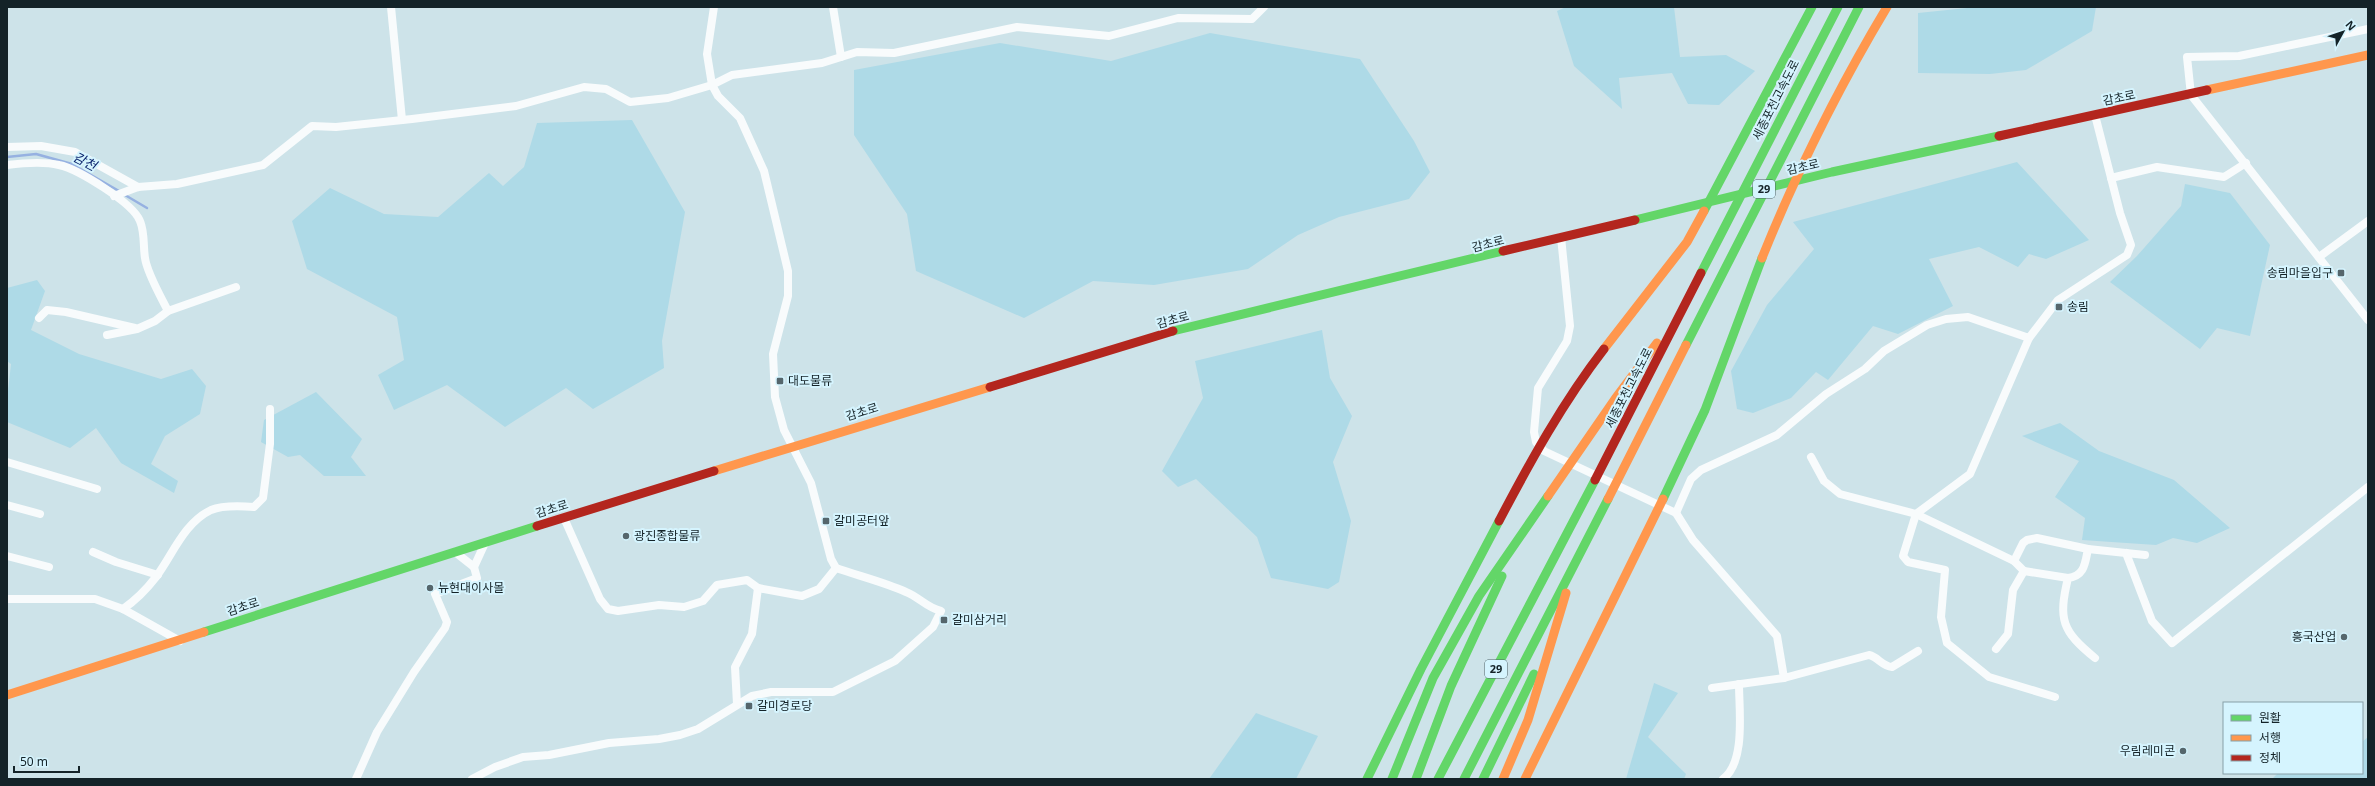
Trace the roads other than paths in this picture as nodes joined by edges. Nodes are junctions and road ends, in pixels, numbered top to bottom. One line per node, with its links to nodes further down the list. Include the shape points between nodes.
1 (391, 7): 15 (street, via 394,14 398,96)
2 (714, 7): 12 (street, via 707,54)
3 (833, 7): 11 (street)
4 (1264, 7): 11 (street, via 1252,19 1178,18 1109,36 1017,27 894,53 857,52)
5 (1812, 7): 60 (main road, via 1687,242 1582,378 1494,527)
6 (1838, 7): 26 (main road, 세종포천고속도로 / 29)
7 (1858, 7): 50 (main road, 29)
8 (1887, 7): 61 (main road, via 1865,44 1791,188 1745,298 1704,410)
9 (2368, 29): 13 (street, via 2239,56 2187,57)
10 (2368, 55): 13 (main road, 감초로)
11 (841, 57): 12 (street, via 822,63 732,75)
12 (712, 85): 15 (street, via 668,98 630,102 606,89 584,86 516,106); 34 (street, via 718,96 740,118 764,170 788,271 788,296 772,354 775,398 784,430)
13 (2191, 95): 14 (main road, 감초로); 17 (street)
14 (2095, 115): 19 (street); 23 (main road, 감초로, via 1832,172)
15 (402, 120): 20 (street, via 336,127 312,126 263,165 177,184)
16 (7, 147): 20 (street, via 41,146 74,152)
17 (2246, 163): 19 (street, via 2224,176 2157,167); 24 (street)
18 (7, 165): 21 (street, via 59,165 93,180)
19 (2111, 178): 32 (street, via 2131,250 2082,286 2071,290 2058,300)
20 (134, 189): 21 (street)
21 (115, 196): 27 (street, via 140,220 145,258)
22 (2368, 221): 24 (street)
23 (1561, 237): 34 (main road, 감초로, via 1172,331); 40 (street, via 1570,326 1567,341 1538,388 1534,432 1536,442 1544,451)
24 (2319, 257): 29 (street)
25 (236, 287): 27 (street)
26 (1683, 309): 44 (main road, via 1615,399); 82 (main road, 세종포천고속도로 / 29)
27 (168, 311): 30 (street, via 155,321)
28 (39, 318): 30 (street, via 47,310 66,312)
29 (2368, 320)
30 (137, 329): 31 (street)
31 (107, 335)
32 (2029, 338): 40 (street, via 1968,318 1946,319 1927,325 1884,351 1865,369 1826,394 1777,435 1701,470 1690,479); 42 (street, via 1970,474)
33 (270, 409): 58 (street, via 270,444 264,498 254,507 213,509 198,518 184,533)
34 (793, 446): 43 (main road, 감초로); 56 (street, via 812,483 825,539)
35 (1811, 457): 42 (street, via 1824,480 1840,494)
36 (7, 462): 37 (street)
37 (98, 489)
38 (2367, 491): 49 (street, via 2172,643 2152,621)
39 (7, 505): 41 (street)
40 (1676, 513): 70 (street, via 1693,540 1777,636)
41 (40, 514)
42 (1916, 514): 53 (street); 74 (street, via 1903,557 1908,562 1945,570 1941,617 1947,643 1989,677)
43 (564, 518): 45 (main road, 감초로); 62 (street, via 600,599 608,609 618,611 659,605 684,607 702,601 717,585 731,581 746,580)
44 (1518, 541): 80 (main road, via 1479,596 1433,678); 81 (main road, via 1451,686)
45 (485, 543): 48 (main road, 감초로); 55 (street)
46 (2088, 549): 49 (street); 53 (street, via 2032,539 2023,543); 59 (street, via 2082,571 2078,576)
47 (93, 552): 58 (street)
48 (455, 552): 55 (street); 66 (main road, 감초로)
49 (2126, 553): 51 (street)
50 (1578, 554): 65 (main road); 83 (main road, 29)
51 (2145, 555)
52 (7, 556): 54 (street)
53 (2014, 561): 57 (street)
54 (49, 567)
55 (474, 567): 76 (street, via 477,578 435,594 447,622 445,628 377,732)
56 (836, 568): 62 (street, via 819,589 802,596); 75 (street, via 909,593 932,609 941,611 937,621 894,661 833,692 771,692 752,696)
57 (2024, 571): 59 (street); 67 (street, via 2013,590 2008,634)
58 (158, 575): 64 (street)
59 (2068, 578): 69 (street, via 2064,622 2068,633)
60 (1468, 580): 78 (main road); 79 (main road)
61 (1623, 584): 86 (main road); 87 (main road, via 1592,658)
62 (758, 588): 75 (street, via 752,634 735,667)
63 (7, 599): 64 (street, via 95,599)
64 (123, 609): 66 (street)
65 (1555, 630): 84 (main road); 85 (main road, via 1528,720)
66 (180, 641): 73 (main road, 감초로)
67 (1996, 649)
68 (1918, 651): 70 (street, via 1892,667 1885,666 1877,658 1869,655)
69 (2095, 658)
70 (1784, 678): 71 (street)
71 (1739, 684): 72 (street); 88 (street, via 1738,748 1733,766)
72 (1712, 688)
73 (7, 695)
74 (2055, 697)
75 (737, 704): 77 (street, via 698,729 680,735 523,757)
76 (356, 779)
77 (472, 779)
78 (1367, 779)
79 (1378, 779)
80 (1392, 779)
81 (1416, 779)
82 (1438, 779)
83 (1464, 779)
84 (1484, 779)
85 (1503, 779)
86 (1525, 779)
87 (1533, 779)
88 (1723, 779)

